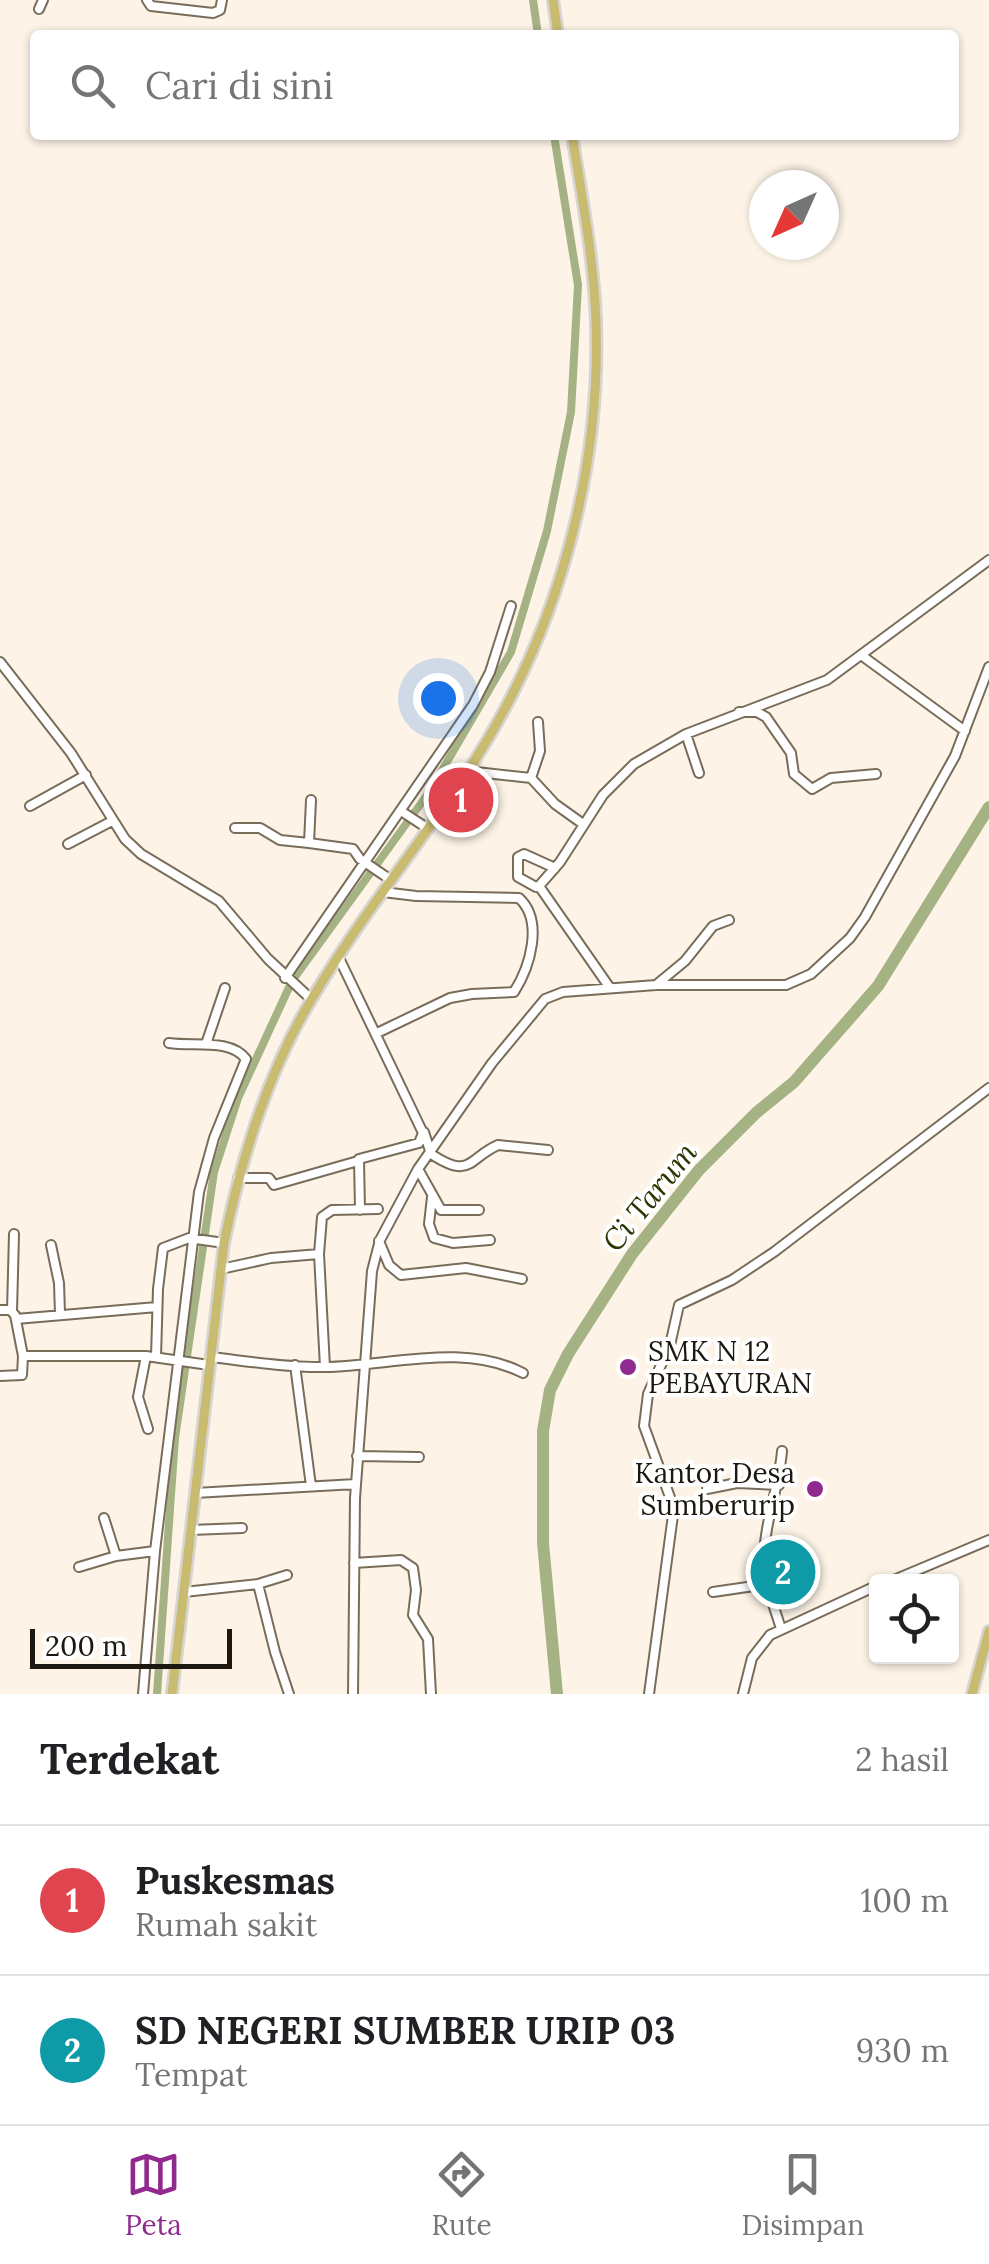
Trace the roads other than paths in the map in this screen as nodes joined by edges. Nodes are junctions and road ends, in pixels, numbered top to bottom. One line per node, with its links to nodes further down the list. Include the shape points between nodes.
1 (148, 0): 2 (street, via 151,6 213,13)
2 (222, 0)
3 (553, 0): 4 (main road)
4 (557, 30)
5 (573, 140): 17 (main road, via 596,316 596,392 585,471 541,630)
6 (989, 560): 8 (street)
7 (511, 606): 24 (street, via 483,687)
8 (862, 655): 11 (street, via 815,686); 15 (street)
9 (0, 662): 20 (street)
10 (989, 667): 15 (street)
11 (768, 701): 12 (street); 13 (street)
12 (737, 712): 13 (street); 16 (street)
13 (766, 717): 19 (street, via 791,752 794,774 807,786)
14 (538, 722): 21 (street, via 540,751)
15 (964, 731): 40 (street, via 860,925 811,974 786,985)
16 (686, 734): 18 (street); 26 (street, via 626,771)
17 (468, 771): 21 (street); 27 (main road)
18 (699, 773)
19 (876, 774)
20 (86, 775): 23 (street); 25 (street)
21 (530, 778): 26 (street)
22 (311, 800): 29 (street)
23 (30, 806)
24 (403, 813): 27 (street); 31 (street)
25 (112, 821): 30 (street); 39 (street, via 141,854 219,901)
26 (583, 824): 32 (street)
27 (424, 826): 33 (main road)
28 (236, 828): 29 (street)
29 (309, 843): 31 (street, via 353,849)
30 (68, 844)
31 (366, 863): 33 (street); 39 (street)
32 (556, 868): 34 (street); 34 (street, via 518,857 518,877)
33 (389, 878): 35 (main road)
34 (537, 887): 36 (street); 42 (street)
35 (383, 892): 36 (street); 38 (main road)
36 (522, 899): 44 (street, via 534,936 516,992 458,996)
37 (729, 920): 40 (street, via 714,926)
38 (339, 958): 43 (main road); 44 (street)
39 (286, 979): 43 (street)
40 (656, 984): 42 (street)
41 (225, 988): 46 (street)
42 (610, 988): 50 (street, via 563,992 538,1005)
43 (308, 996): 53 (main road)
44 (377, 1033): 48 (street)
45 (168, 1043): 46 (street)
46 (206, 1044): 59 (street, via 246,1057 214,1138)
47 (989, 1088): 112 (street, via 774,1252 679,1305 644,1418 673,1515)
48 (423, 1130): 50 (street); 51 (street, via 411,1147)
49 (548, 1150): 50 (street, via 498,1145 462,1166)
50 (429, 1152): 52 (street)
51 (358, 1160): 53 (street, via 274,1185 270,1178); 56 (street)
52 (418, 1169): 54 (street); 61 (street)
53 (238, 1178): 62 (main road)
54 (432, 1197): 57 (street, via 446,1212); 60 (street, via 428,1224 434,1238)
55 (378, 1209): 56 (street)
56 (360, 1210): 64 (street, via 324,1214)
57 (479, 1210)
58 (14, 1234): 70 (street)
59 (195, 1238): 62 (street); 67 (street, via 163,1248); 74 (street)
60 (490, 1240)
61 (379, 1241): 66 (street, via 389,1266 401,1275 466,1268); 77 (street)
62 (224, 1243): 65 (main road)
63 (51, 1244): 69 (street)
64 (319, 1254): 65 (street); 78 (street)
65 (220, 1269): 75 (main road)
66 (522, 1279)
67 (157, 1307): 69 (street); 73 (street)
68 (0, 1310): 70 (street)
69 (60, 1314): 70 (street)
70 (14, 1315): 71 (street)
71 (23, 1356): 72 (street); 80 (street, via 22,1375)
72 (146, 1356): 73 (street); 81 (street, via 138,1397)
73 (156, 1357): 74 (street)
74 (181, 1362): 75 (street); 94 (street)
75 (207, 1362): 76 (street); 89 (main road)
76 (295, 1365): 78 (street); 87 (street)
77 (363, 1365): 78 (street); 79 (street, via 474,1358); 83 (street)
78 (325, 1367)
79 (523, 1372)
80 (0, 1376)
81 (148, 1429)
82 (782, 1451): 86 (street)
83 (357, 1456): 84 (street); 85 (street)
84 (419, 1457)
85 (356, 1484): 87 (street); 96 (street)
86 (779, 1485): 88 (street); 101 (street, via 768,1522)
87 (310, 1486): 89 (street)
88 (707, 1490)
89 (195, 1494): 92 (main road)
90 (104, 1518): 95 (street)
91 (242, 1528): 92 (street)
92 (191, 1530): 103 (main road)
93 (989, 1540): 98 (street)
94 (154, 1551): 95 (street); 107 (street)
95 (116, 1556): 97 (street)
96 (354, 1563): 110 (street); 111 (street, via 401,1560 413,1568 414,1615 428,1639)
97 (79, 1567)
98 (907, 1574)
99 (287, 1575): 100 (street)
100 (258, 1584): 103 (street); 109 (street)
101 (768, 1584): 104 (street); 105 (street)
102 (869, 1589): 105 (street)
103 (184, 1592): 108 (main road)
104 (714, 1592)
105 (782, 1629): 113 (street, via 759,1646)
106 (989, 1632): 114 (main road)
107 (143, 1694)
108 (172, 1694)
109 (290, 1694)
110 (353, 1694)
111 (431, 1694)
112 (650, 1694)
113 (743, 1694)
114 (972, 1694)

